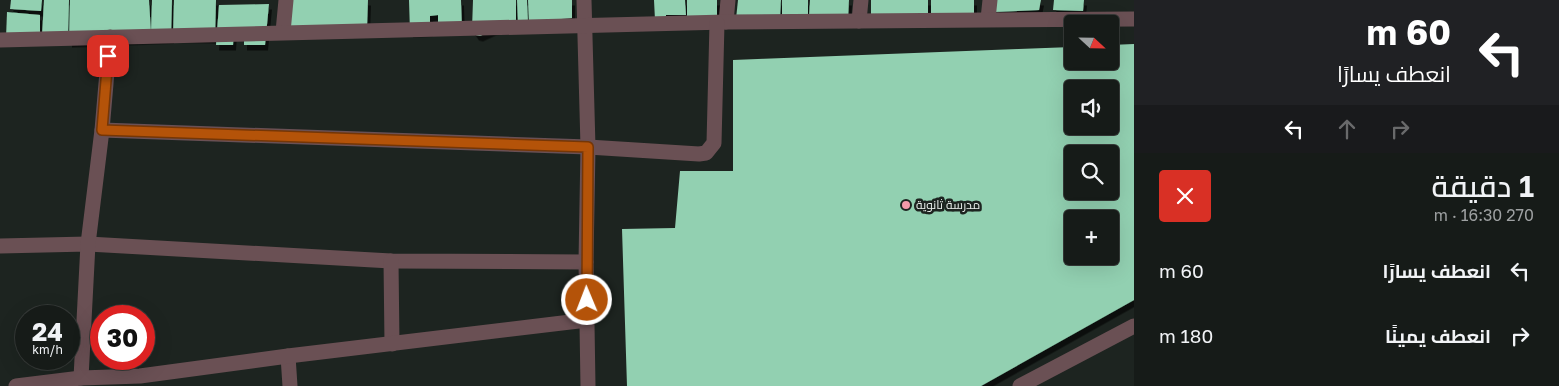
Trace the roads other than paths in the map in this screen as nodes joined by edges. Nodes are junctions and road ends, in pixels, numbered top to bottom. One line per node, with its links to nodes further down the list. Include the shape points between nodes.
1 (286, 0): 11 (street)
2 (584, 0): 10 (street)
3 (728, 0): 9 (street)
4 (861, 0): 8 (street)
5 (990, 0): 6 (street)
6 (988, 19): 7 (street); 8 (street)
7 (1134, 19)
8 (859, 21): 9 (street)
9 (722, 23): 10 (street); 15 (street, via 714,142 706,153)
10 (585, 26): 11 (street); 15 (street)
11 (283, 32): 12 (street)
12 (110, 37): 13 (street); 14 (street)
13 (0, 40)
14 (102, 130): 15 (street); 16 (street)
15 (588, 147): 19 (street)
16 (88, 244): 17 (street); 18 (street); 24 (street)
17 (0, 246)
18 (391, 261): 19 (street); 22 (street)
19 (586, 262): 20 (street)
20 (587, 320): 22 (street); 28 (street)
21 (1134, 326): 29 (street)
22 (392, 344): 23 (street)
23 (288, 356): 25 (street); 27 (street)
24 (81, 378): 25 (street); 26 (street)
25 (140, 381)
26 (16, 386)
27 (290, 386)
28 (588, 386)
29 (1022, 386)

